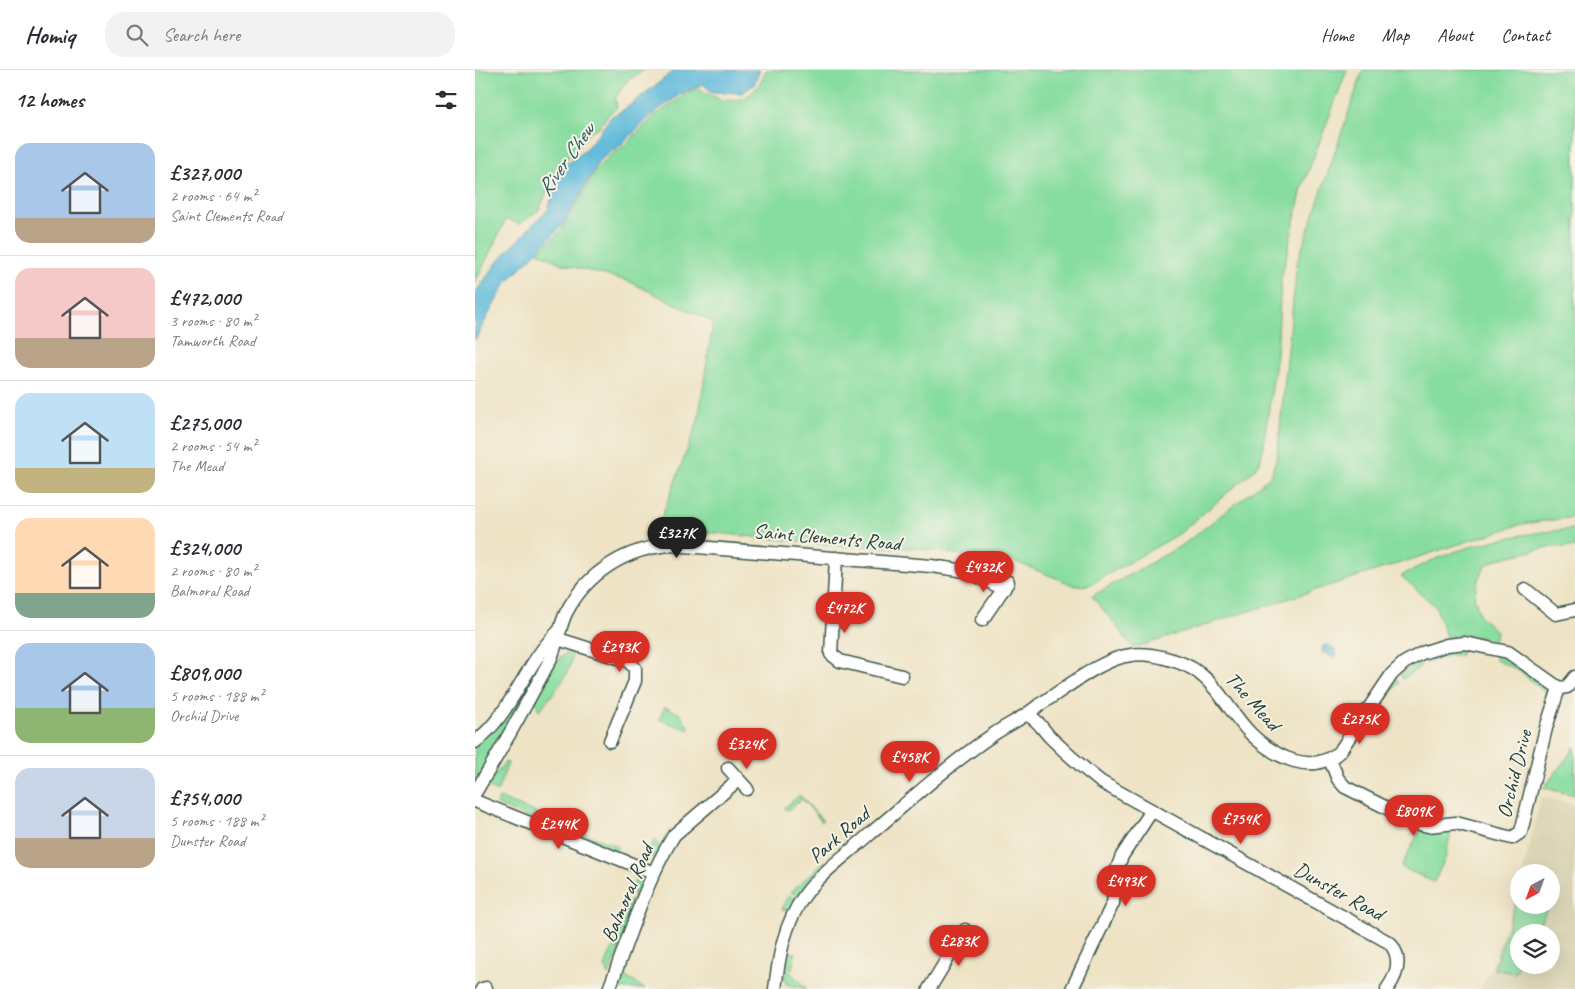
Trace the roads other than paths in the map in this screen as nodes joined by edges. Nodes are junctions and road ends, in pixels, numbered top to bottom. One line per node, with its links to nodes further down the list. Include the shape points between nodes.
1 (836, 558): 4 (street, Saint Clements Road, via 966,571 1006,586); 5 (street, Saint Clements Road, via 652,546 613,561 600,572 577,596); 7 (street, via 831,654 840,662)
2 (1525, 589): 3 (street, via 1555,614)
3 (1575, 610)
4 (983, 620)
5 (559, 635): 11 (street, via 628,661 635,668 635,681); 12 (street, Saint Clements Road, via 547,642 500,717); 15 (street, Saint Clements Road, via 551,658)
6 (1133, 654): 10 (street, Park Road, via 1115,658); 13 (street, The Mead, via 1161,656 1199,672 1251,734 1271,750 1303,764)
7 (901, 676)
8 (1575, 677): 9 (street, via 1567,686)
9 (1559, 688): 13 (street, via 1508,652 1485,646 1465,643 1422,653 1392,674 1340,751); 13 (street, Orchid Drive, via 1521,832 1512,838 1456,823 1419,824 1345,787 1337,779)
10 (1027, 715): 17 (street, Dunster Road, via 1101,782); 21 (street, Park Road, via 994,734 935,780 818,880 791,918 780,948)
11 (611, 741)
12 (475, 742)
13 (1330, 760)
14 (728, 768): 18 (street, Balmoral Road, via 742,785 675,835)
15 (475, 793)
16 (475, 801): 18 (street)
17 (1151, 812): 23 (street, via 1122,856 1113,903); 24 (street, Dunster Road, via 1390,942 1398,961 1397,973)
18 (654, 873): 20 (street, Balmoral Road)
19 (965, 930): 22 (street)
20 (609, 989)
21 (775, 989)
22 (929, 989)
23 (1071, 989)
24 (1387, 989)

